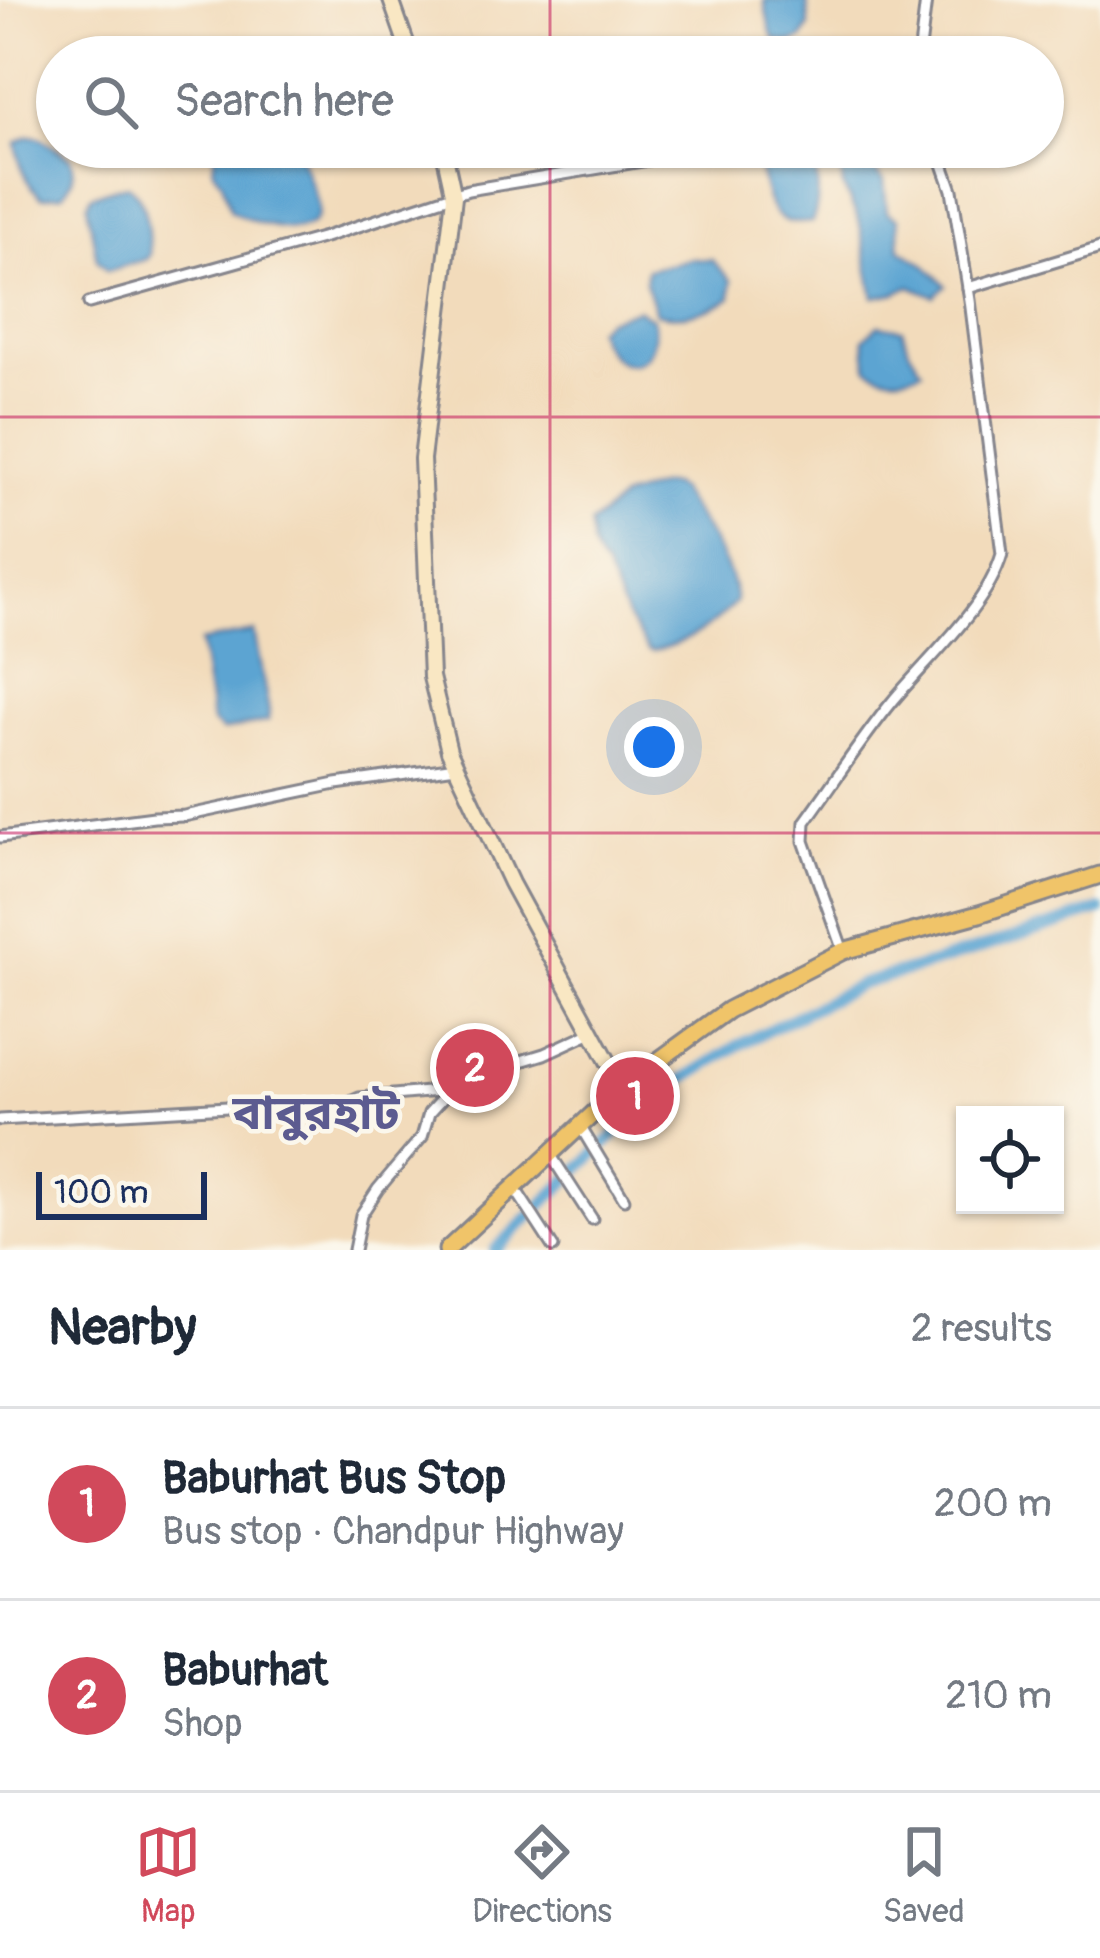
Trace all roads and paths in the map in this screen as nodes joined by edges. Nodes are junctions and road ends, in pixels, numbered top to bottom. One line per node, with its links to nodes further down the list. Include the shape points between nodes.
1 (391, 0): 3 (main road)
2 (926, 0): 4 (street)
3 (404, 36)
4 (922, 36)
5 (448, 168): 8 (main road)
6 (601, 168): 8 (street)
7 (944, 168): 10 (street)
8 (454, 197): 11 (street); 12 (main road, via 422,459 431,677)
9 (1100, 248): 10 (street)
10 (968, 288): 15 (street, via 1001,554 982,596 805,822 803,841)
11 (89, 303)
12 (456, 767): 13 (street, via 184,816); 16 (main road)
13 (0, 837)
14 (1100, 875): 15 (main road)
15 (843, 951): 17 (main road, via 728,1010)
16 (592, 1032): 17 (main road); 18 (street)
17 (622, 1087): 20 (main road)
18 (450, 1090): 19 (street, via 341,1106); 26 (street, via 361,1215)
19 (0, 1120)
20 (580, 1126): 21 (main road); 23 (street)
21 (550, 1154): 22 (main road); 24 (street)
22 (514, 1187): 25 (street); 27 (main road)
23 (623, 1198)
24 (592, 1219)
25 (553, 1247)
26 (354, 1250)
27 (447, 1250)

